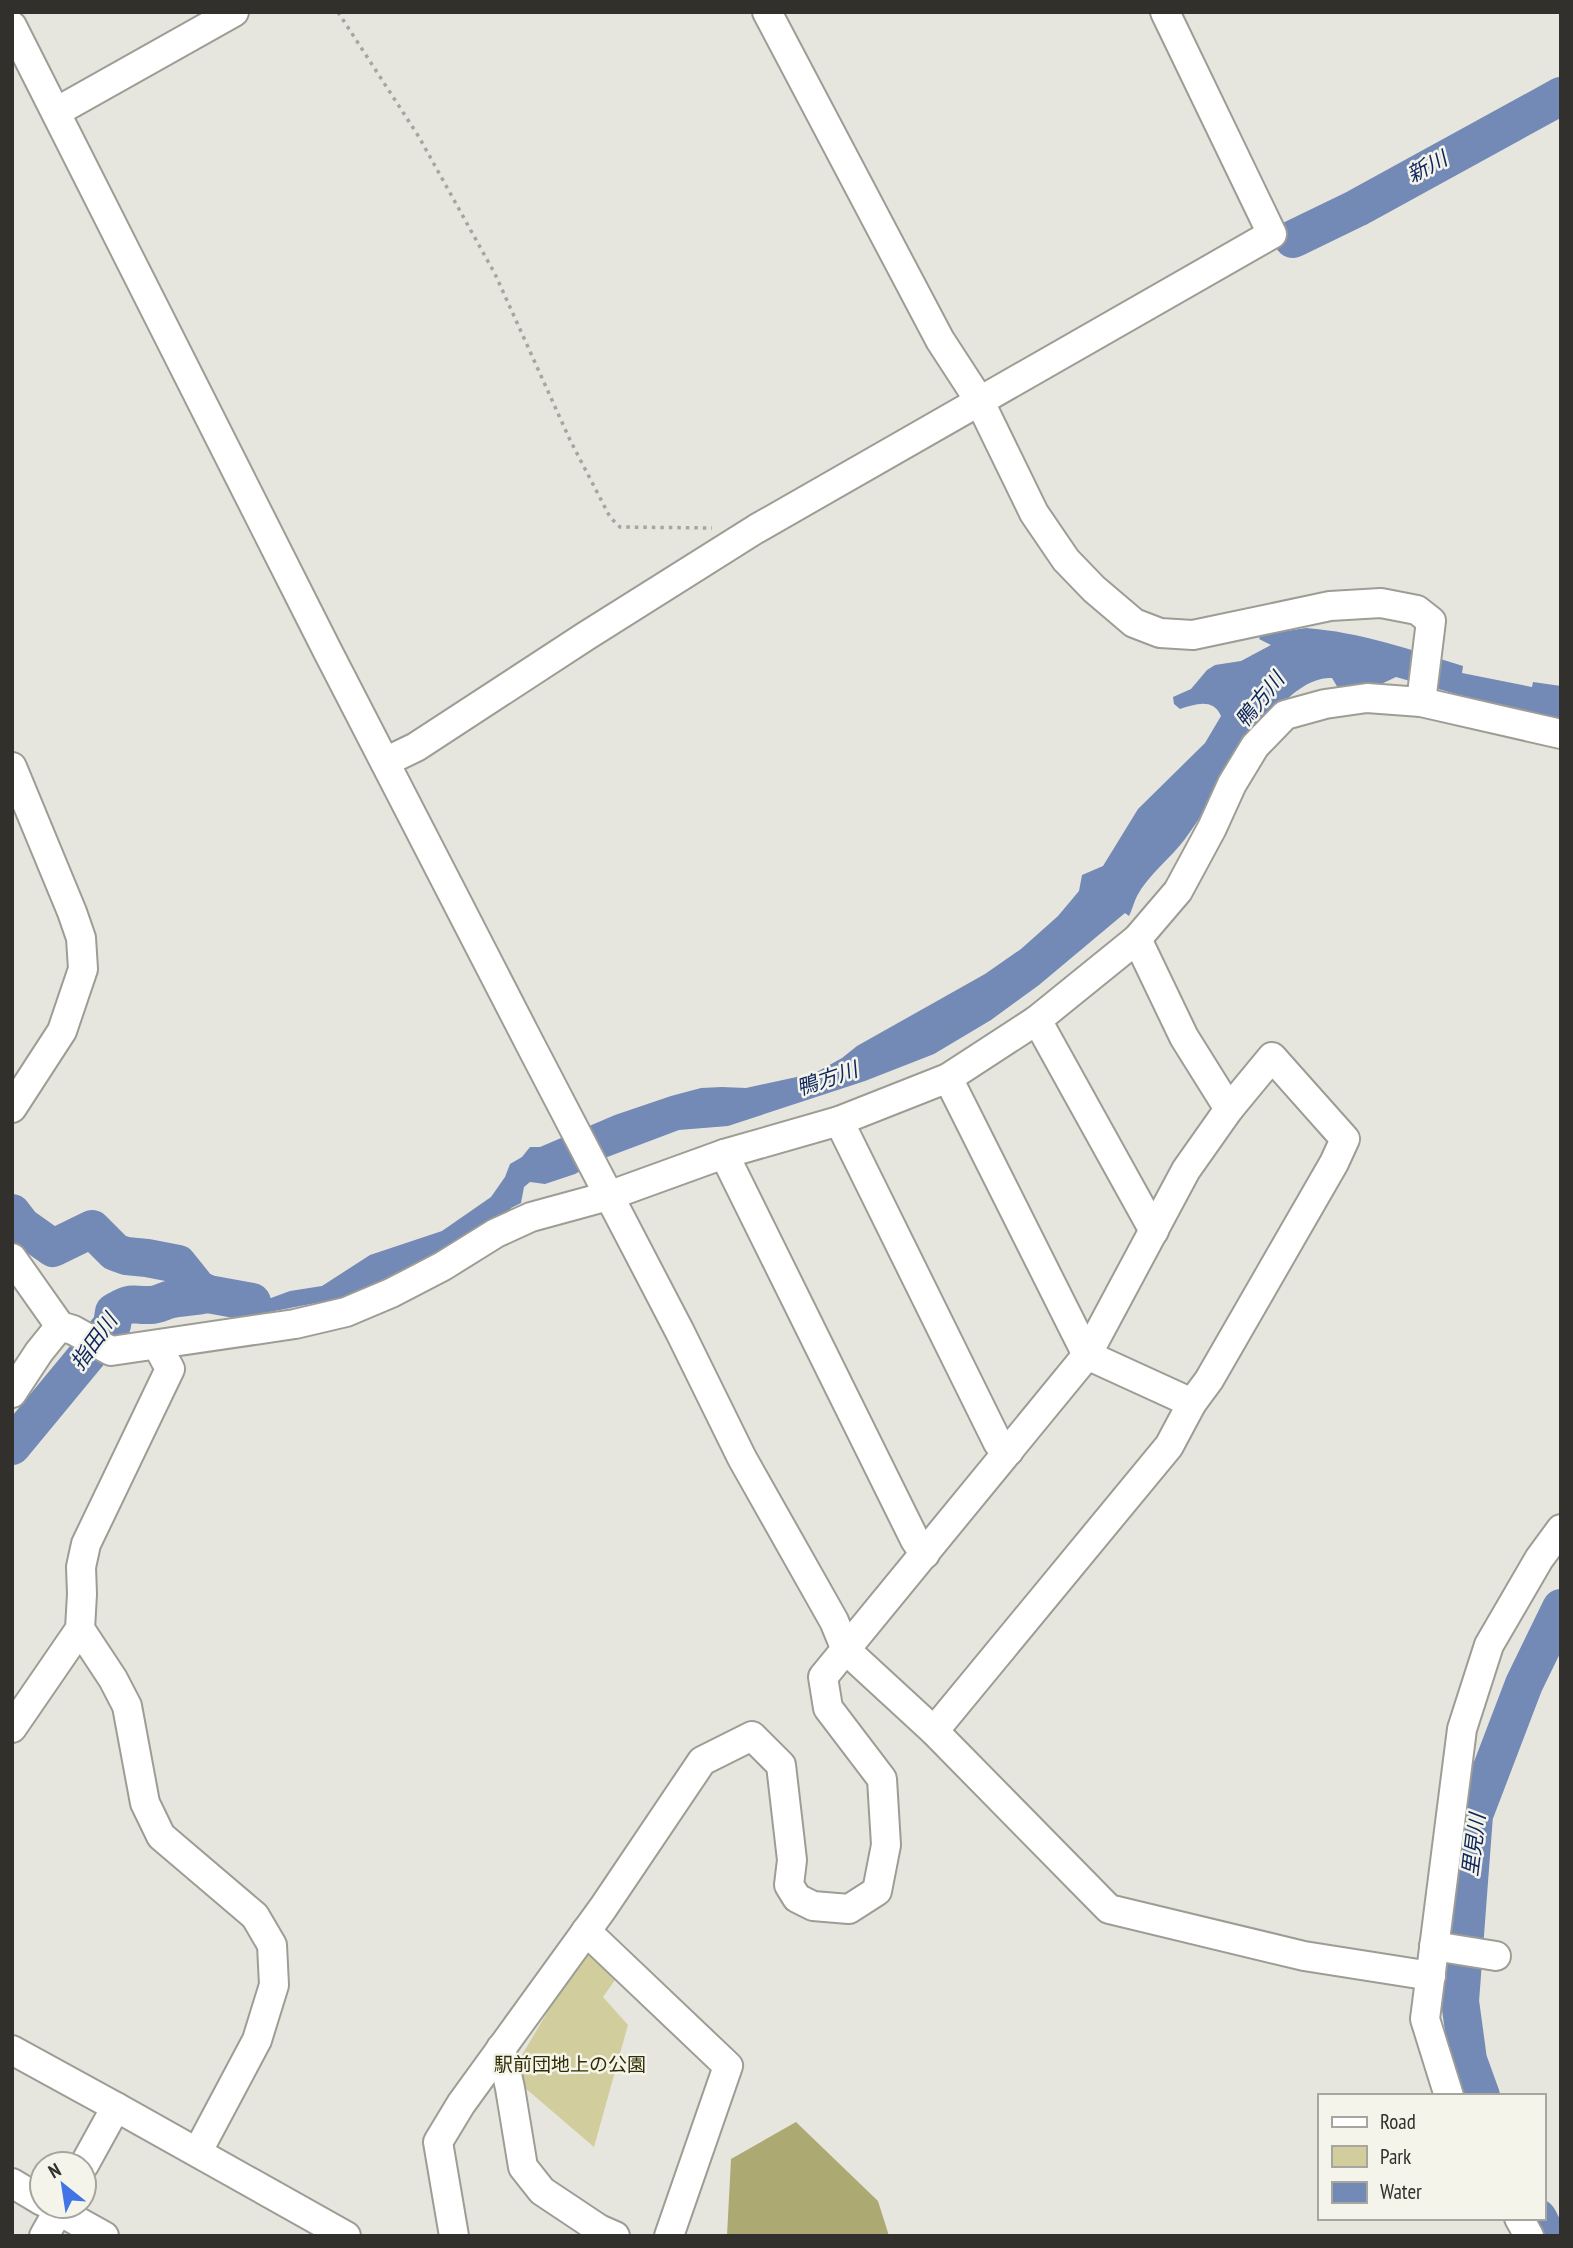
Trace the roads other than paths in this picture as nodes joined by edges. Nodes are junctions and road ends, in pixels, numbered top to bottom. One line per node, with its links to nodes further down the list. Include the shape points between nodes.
1 (234, 12): 5 (street)
2 (767, 12): 6 (street, via 940,340)
3 (1164, 12): 6 (street, via 1272,234)
4 (12, 26): 5 (street)
5 (56, 112): 9 (street)
6 (979, 400): 7 (street, via 1034,513 1066,561 1134,623 1160,633 1193,635 1330,606 1381,603 1417,610 1431,621); 9 (street, via 756,529 416,747)
7 (1422, 702): 8 (street); 11 (street, via 1367,698 1284,715 1255,746 1232,784 1178,891)
8 (1561, 734)
9 (385, 762): 18 (street)
10 (12, 767): 14 (street, via 72,912 81,938 83,969 62,1031)
11 (1137, 939): 12 (street); 15 (street, via 1184,1037)
12 (1037, 1020): 13 (street); 19 (street)
13 (948, 1079): 16 (street); 23 (street)
14 (12, 1108)
15 (1229, 1110): 19 (street, via 1186,1170); 25 (street, via 1272,1058 1345,1139)
16 (839, 1121): 17 (street); 26 (street, via 998,1443)
17 (724, 1154): 18 (street); 28 (street)
18 (603, 1186): 22 (street, via 496,1233 443,1266 346,1312); 30 (street)
19 (1154, 1231): 23 (street)
20 (12, 1258): 21 (street)
21 (67, 1328): 22 (street, via 111,1351); 24 (street, via 39,1352)
22 (158, 1345): 29 (street, via 170,1369 86,1544)
23 (1087, 1355): 25 (street); 26 (street)
24 (12, 1393)
25 (1192, 1403): 32 (street, via 1169,1446)
26 (1009, 1451): 28 (street)
27 (1561, 1529): 34 (street, via 1489,1645 1462,1729)
28 (925, 1554): 30 (street)
29 (80, 1629): 31 (street); 42 (street, via 127,1706 145,1803 161,1836 255,1916 272,1945 274,1984 257,2040)
30 (846, 1650): 32 (street); 33 (street, via 823,1676 828,1708 882,1779 886,1846 877,1891 849,1909 813,1906 797,1898 789,1885 792,1860 781,1765 752,1736 702,1761)
31 (12, 1727)
32 (934, 1731): 36 (street, via 1109,1909 1304,1956)
33 (586, 1931): 37 (street); 51 (street, via 728,2067)
34 (1434, 1947): 35 (street); 36 (street)
35 (1496, 1956)
36 (1431, 1976): 39 (street, via 1425,2019)
37 (501, 2048): 49 (street, via 438,2142); 50 (street, via 523,2167 542,2191)
38 (12, 2049): 40 (street)
39 (1448, 2094)
40 (116, 2107): 41 (street); 42 (street)
41 (92, 2150)
42 (198, 2151): 48 (street)
43 (12, 2183): 44 (street)
44 (28, 2192)
45 (77, 2220): 47 (street)
46 (1519, 2220): 52 (street)
47 (104, 2236)
48 (346, 2236)
49 (454, 2236)
50 (615, 2236)
51 (669, 2236)
52 (1529, 2236)

